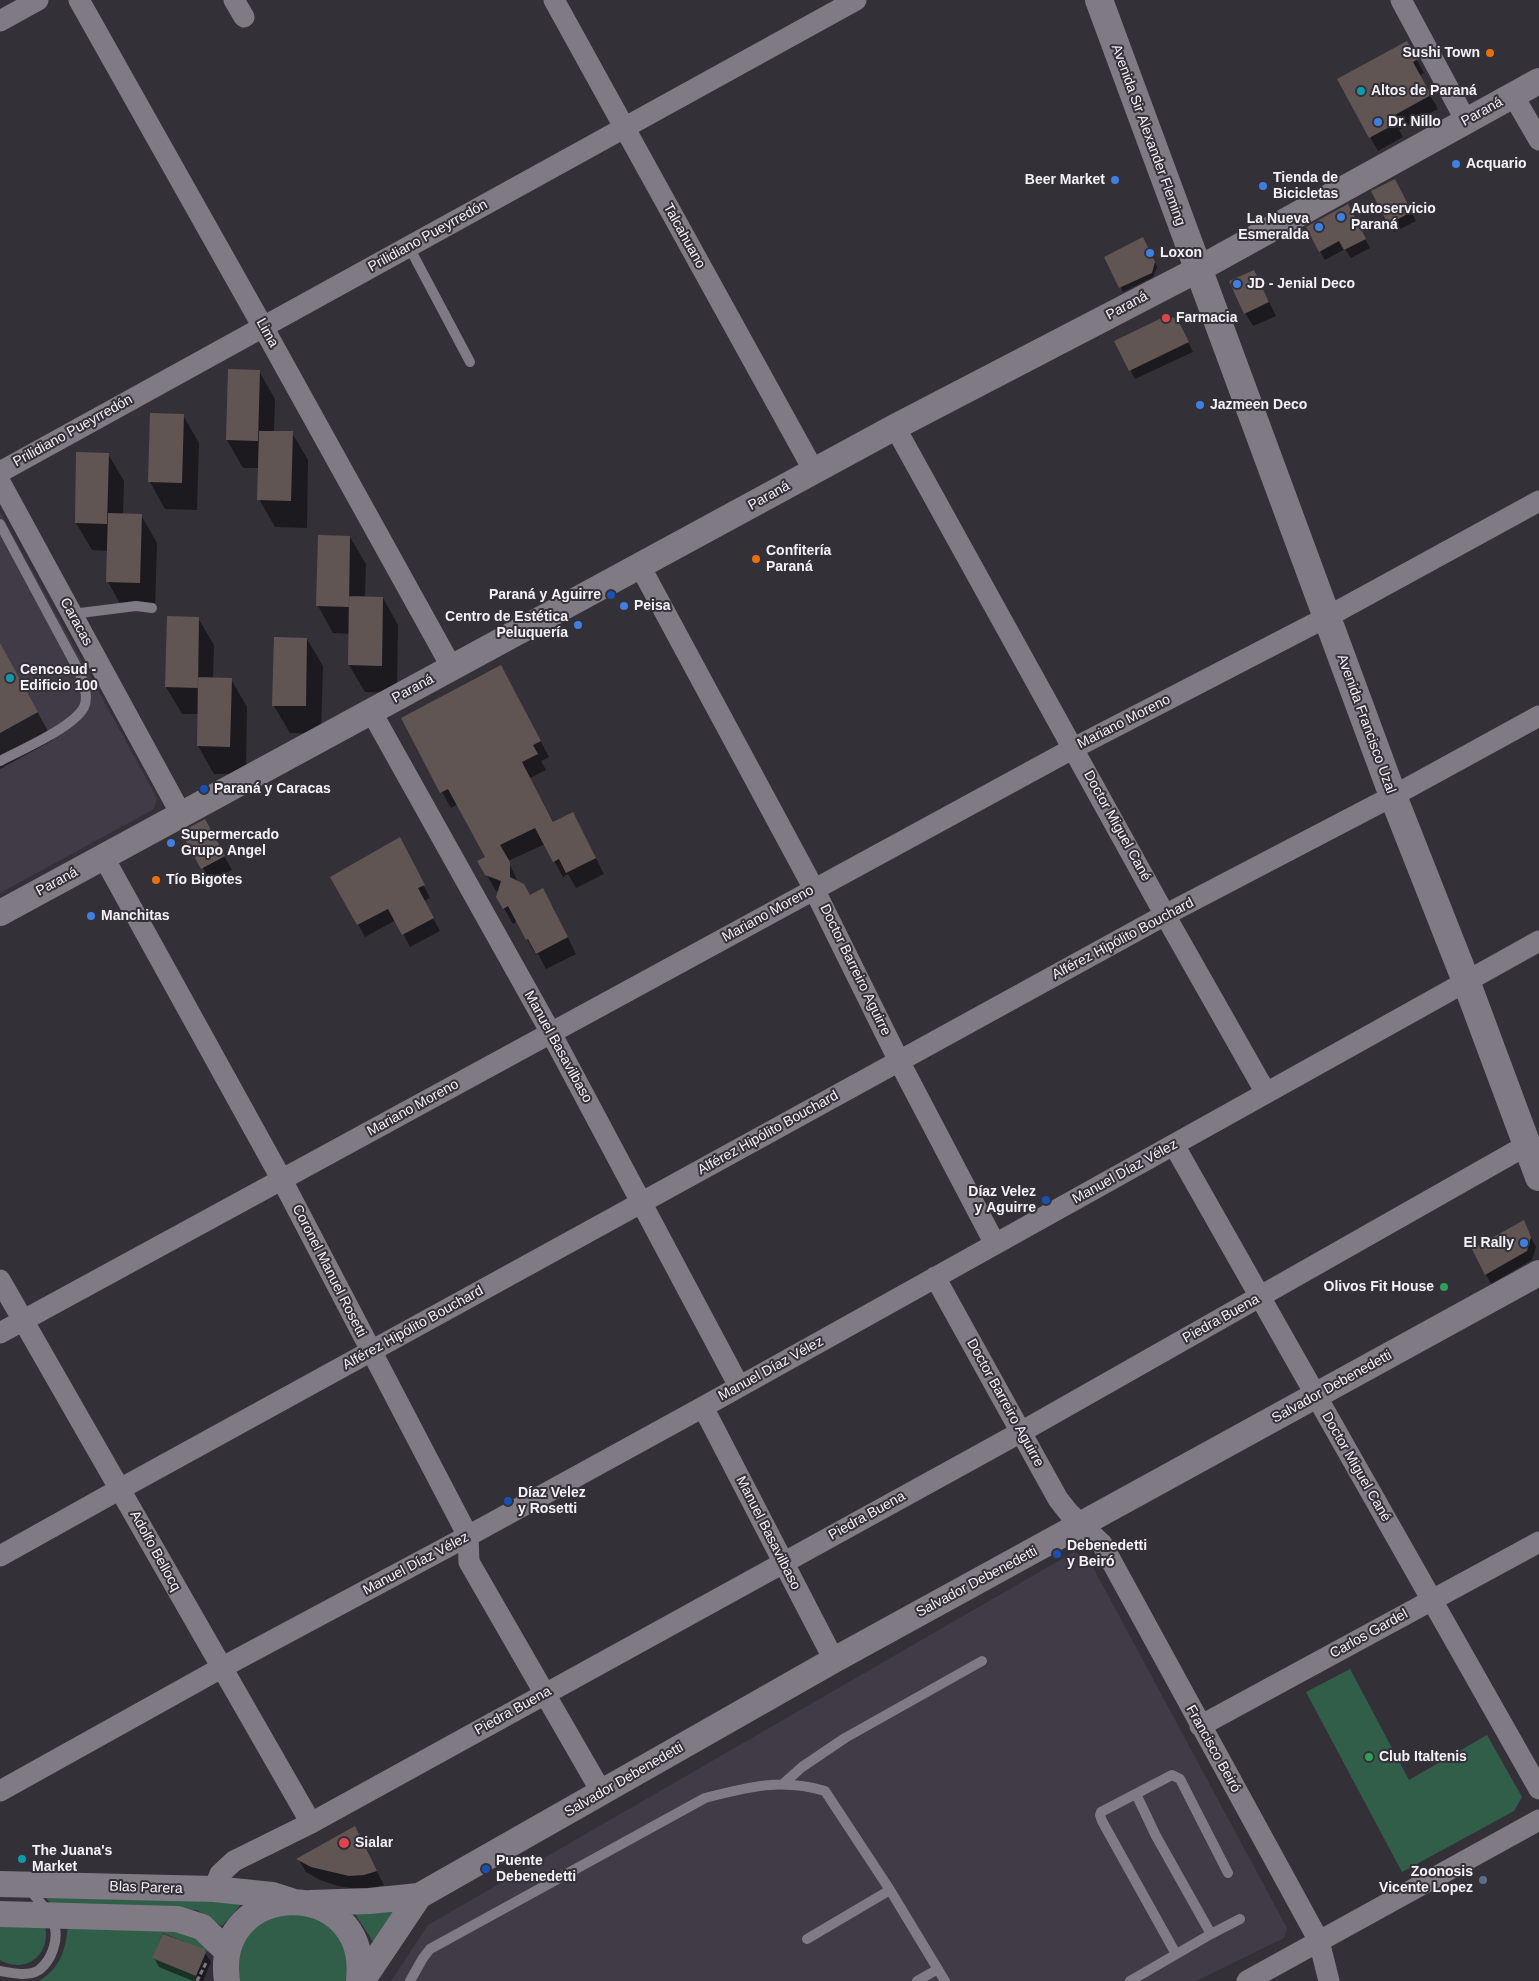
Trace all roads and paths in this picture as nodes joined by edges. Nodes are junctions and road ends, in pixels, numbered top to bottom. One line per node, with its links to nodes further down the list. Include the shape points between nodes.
1 (38, 0): 7 (street)
2 (80, 0): 15 (street, Lima)
3 (554, 0): 11 (street, Talcahuano)
4 (856, 0): 11 (street, Prilidiano Pueyrredón)
5 (1099, 0): 14 (main road, Avenida Sir Alexander Fleming)
6 (1401, 0): 10 (street)
7 (0, 21)
8 (1539, 81): 9 (street, Paraná)
9 (1514, 95): 10 (street, Paraná); 12 (street)
10 (1466, 121): 14 (street, Paraná)
11 (624, 128): 13 (street, Prilidiano Pueyrredón); 18 (street, Talcahuano)
12 (1539, 140)
13 (409, 247): 15 (street, Prilidiano Pueyrredón); 16 (lane)
14 (1197, 270): 17 (street, Paraná); 26 (main road, Avenida Francisco Uzal)
15 (264, 327): 19 (street, Prilidiano Pueyrredón); 27 (street, Lima)
16 (470, 362)
17 (895, 427): 18 (street, Paraná); 30 (street, Doctor Miguel Cané)
18 (814, 471): 23 (street, Paraná)
19 (0, 472)
20 (0, 482): 25 (street, Caracas)
21 (1539, 501): 26 (street, Mariano Moreno)
22 (0, 524): 31 (lane, via 80,673 86,692 84,707 70,723)
23 (640, 566): 27 (street, Paraná); 35 (street, Doctor Barreiro Aguirre)
24 (152, 608): 25 (lane, via 136,606)
25 (72, 614): 33 (street, Caracas)
26 (1327, 618): 30 (street, Mariano Moreno); 32 (main road, Avenida Francisco Uzal)
27 (452, 668): 28 (street, Paraná)
28 (371, 711): 33 (street, Paraná); 40 (street, Manuel Basavilbaso)
29 (1539, 716): 32 (street, Alférez Hipólito Bouchard)
30 (1074, 748): 35 (street, Mariano Moreno); 37 (street, Doctor Miguel Cané)
31 (0, 761)
32 (1393, 796): 37 (street, Alférez Hipólito Bouchard); 39 (main road, Avenida Francisco Uzal)
33 (181, 814): 34 (street, Paraná)
34 (103, 856): 36 (street, Paraná); 46 (street, Coronel Manuel Rosetti)
35 (814, 889): 40 (street, Mariano Moreno); 41 (street, Doctor Barreiro Aguirre)
36 (0, 913)
37 (1165, 915): 41 (street, Alférez Hipólito Bouchard); 42 (street, Doctor Miguel Cané)
38 (1539, 941): 39 (street, Manuel Díaz Vélez)
39 (1466, 981): 42 (street, Manuel Díaz Vélez); 44 (main road, Avenida Francisco Uzal)
40 (550, 1033): 46 (street, Mariano Moreno); 47 (street, Manuel Basavilbaso)
41 (900, 1060): 47 (street, Alférez Hipólito Bouchard); 48 (street, Doctor Barreiro Aguirre)
42 (1266, 1093): 43 (street, Manuel Díaz Vélez)
43 (1174, 1145): 48 (street, Manuel Díaz Vélez); 52 (street, Doctor Miguel Cané)
44 (1527, 1145): 45 (main road, Avenida Francisco Uzal); 52 (street, Piedra Buena)
45 (1539, 1177)
46 (282, 1180): 53 (street, Mariano Moreno); 55 (street, Coronel Manuel Rosetti)
47 (641, 1203): 55 (street, Alférez Hipólito Bouchard); 56 (street, Manuel Basavilbaso)
48 (995, 1244): 50 (street, Manuel Díaz Vélez)
49 (1539, 1274): 57 (street, Salvador Debenedetti)
50 (935, 1277): 56 (street, Manuel Díaz Vélez); 59 (street, Doctor Barreiro Aguirre)
51 (0, 1280): 53 (street, Adolfo Bellocq)
52 (1260, 1297): 57 (street, Doctor Miguel Cané); 59 (street, Piedra Buena)
53 (23, 1321): 54 (street, Mariano Moreno); 60 (street, Adolfo Bellocq)
54 (0, 1333)
55 (371, 1351): 60 (street, Alférez Hipólito Bouchard); 62 (street, Coronel Manuel Rosetti)
56 (739, 1386): 58 (street, Manuel Díaz Vélez)
57 (1316, 1396): 61 (street, Salvador Debenedetti); 66 (street, Doctor Miguel Cané)
58 (703, 1407): 62 (street, Manuel Díaz Vélez); 65 (street, Manuel Basavilbaso)
59 (1021, 1432): 61 (street, Doctor Barreiro Aguirre, via 1058,1499); 65 (street, Piedra Buena)
60 (120, 1489): 64 (street, Alférez Hipólito Bouchard); 69 (street, Adolfo Bellocq)
61 (1082, 1525): 67 (street, Salvador Debenedetti); 71 (street, Francisco Beiró, via 1102,1544)
62 (468, 1536): 69 (street, Manuel Díaz Vélez); 70 (street, Coronel Manuel Rosetti, via 469,1562)
63 (1539, 1542): 66 (street, Carlos Gardel)
64 (0, 1556)
65 (783, 1562): 67 (street, Manuel Basavilbaso); 70 (street, Piedra Buena)
66 (1432, 1600): 71 (street, Carlos Gardel); 73 (street, Doctor Miguel Cané)
67 (834, 1660): 75 (street, Salvador Debenedetti)
68 (982, 1661): 72 (lane, via 845,1738)
69 (221, 1668): 74 (street, Manuel Díaz Vélez); 78 (street, Adolfo Bellocq)
70 (545, 1694): 75 (street, Coronel Manuel Rosetti); 78 (street, Piedra Buena)
71 (1200, 1726): 90 (street, Francisco Beiró)
72 (783, 1784): 82 (lane, via 806,1785 825,1791); 96 (lane, via 751,1786 705,1798 430,1949)
73 (1539, 1790)
74 (0, 1791)
75 (602, 1793): 83 (street, Salvador Debenedetti)
76 (1136, 1794): 79 (lane, via 1172,1775 1180,1779); 88 (lane); 91 (lane, via 1100,1815)
77 (1539, 1820): 90 (street)
78 (310, 1823): 81 (street, Piedra Buena, via 234,1862 220,1874)
79 (1228, 1872)
80 (13, 1884): 81 (street, Blas Parera); 86 (lane)
81 (214, 1890): 84 (street, Blas Parera, via 272,1895)
82 (890, 1890): 89 (lane); 92 (lane)
83 (419, 1896): 84 (street, Salvador Debenedetti, via 359,1902); 95 (street, Salvador Debenedetti)
84 (301, 1902): 94 (street, via 276,1903 251,1915 233,1937); 95 (street, via 331,1912 346,1926 357,1945)
85 (0, 1914): 86 (street)
86 (50, 1915): 93 (lane, via 56,1940 52,1953 38,1970 24,1974); 94 (street, via 176,1919 202,1927)
87 (1240, 1919): 88 (lane)
88 (1211, 1934): 91 (lane)
89 (807, 1939)
90 (1319, 1941): 100 (street); 101 (street, Francisco Beiró)
91 (1176, 1954): 99 (lane)
92 (938, 1969): 97 (lane); 98 (lane)
93 (0, 1971)
94 (224, 1971)
95 (360, 1981)
96 (410, 1981)
97 (917, 1981)
98 (945, 1981)
99 (1130, 1981)
100 (1247, 1981)
101 (1329, 1981)

